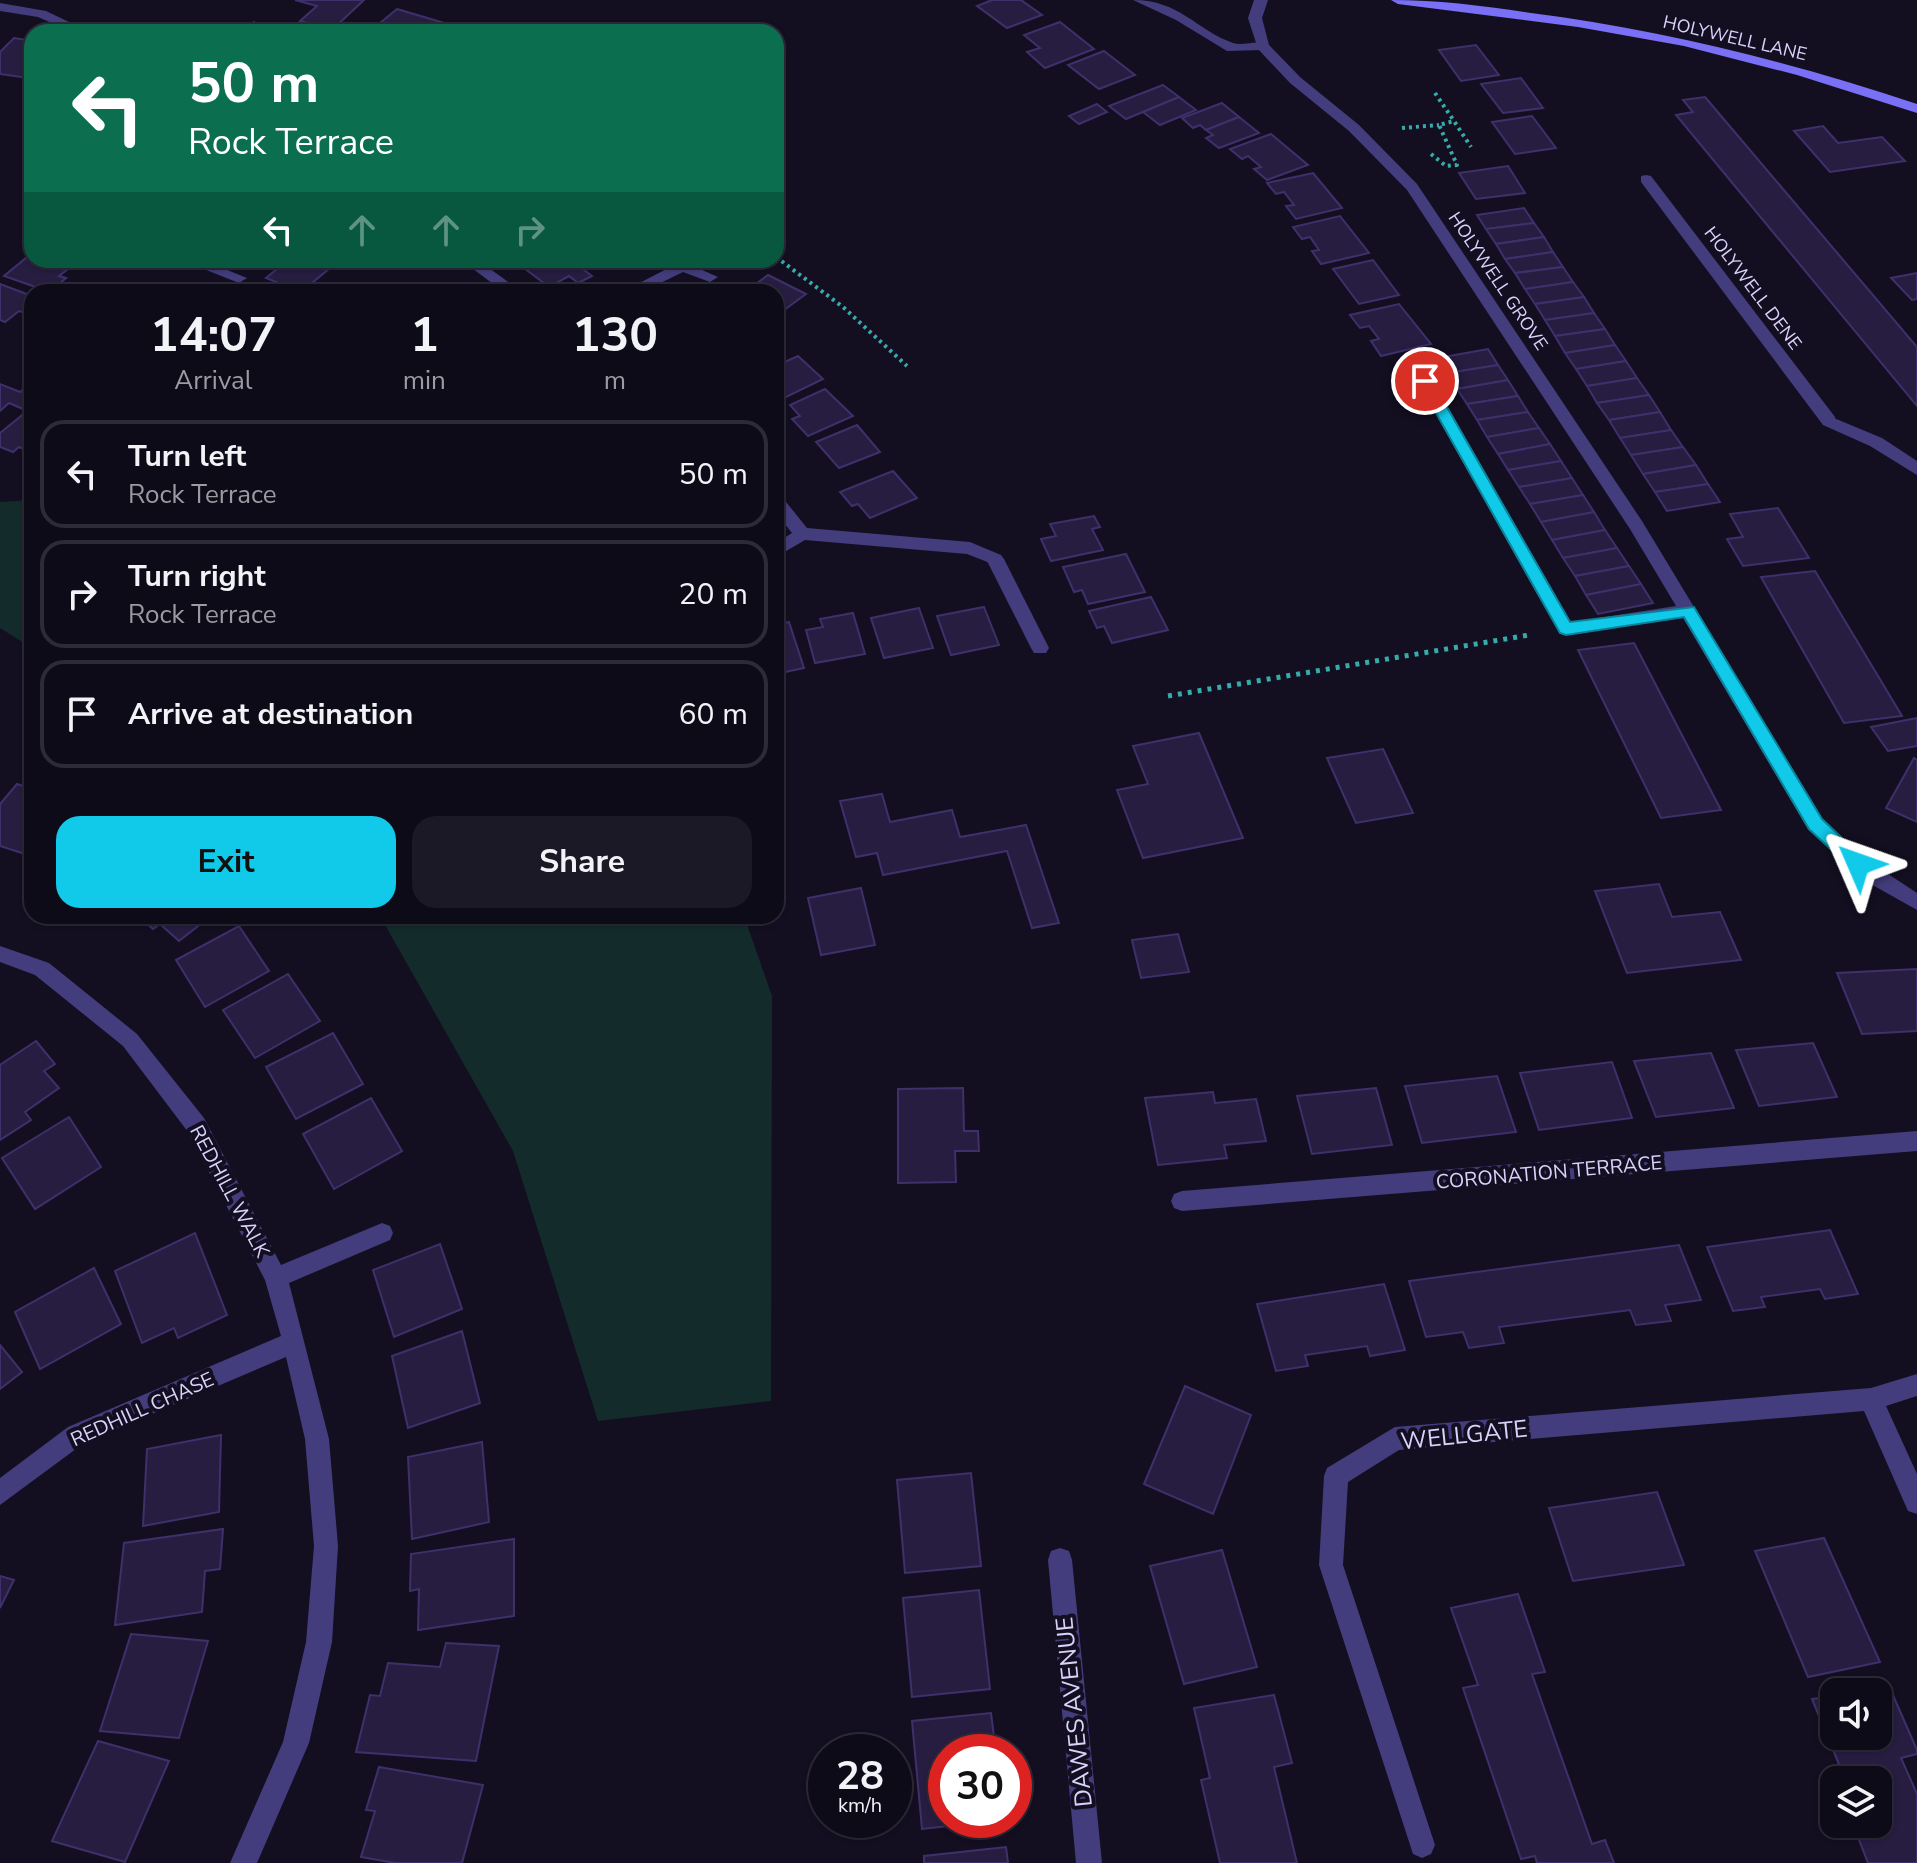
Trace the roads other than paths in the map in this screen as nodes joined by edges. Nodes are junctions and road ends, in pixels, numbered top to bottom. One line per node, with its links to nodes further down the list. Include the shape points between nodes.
1 (1140, 0): 6 (street, via 1232,48)
2 (1261, 0): 6 (street, via 1255,18)
3 (1398, 0): 7 (main road, HOLYWELL LANE, via 1604,27 1714,49)
4 (0, 7): 5 (street)
5 (64, 24)
6 (1263, 46): 22 (street, HOLYWELL GROVE, via 1412,187)
7 (1917, 109)
8 (1646, 179): 18 (street, HOLYWELL DENE, via 1829,421 1876,442)
9 (223, 268): 14 (street)
10 (480, 268): 15 (street)
11 (678, 268): 16 (street)
12 (687, 268): 13 (street)
13 (710, 277)
14 (239, 278)
15 (502, 284)
16 (646, 284)
17 (1425, 381): 22 (street, via 1566,629)
18 (1917, 469)
19 (784, 511): 20 (street)
20 (802, 534): 21 (street); 23 (street, via 970,548 995,559)
21 (784, 546)
22 (1688, 611): 24 (street, HOLYWELL GROVE, via 1815,824 1858,864)
23 (1040, 648)
24 (1917, 902)
25 (0, 954): 29 (street, REDHILL WALK, via 42,969 130,1040 196,1125)
26 (1917, 1141): 27 (street, CORONATION TERRACE)
27 (1182, 1201)
28 (382, 1233): 29 (street, REDHILL WALK)
29 (276, 1278): 30 (street, REDHILL WALK)
30 (294, 1342): 33 (street, REDHILL CHASE, via 76,1435); 37 (street, REDHILL WALK, via 317,1439 326,1546 319,1642 296,1743)
31 (1917, 1385): 32 (street)
32 (1871, 1399): 34 (street); 36 (street, WELLGATE, via 1395,1439 1336,1476 1331,1565)
33 (0, 1493)
34 (1917, 1502)
35 (1060, 1560): 38 (street, DAWES AVENUE)
36 (1422, 1845)
37 (243, 1863)
38 (1089, 1863)

